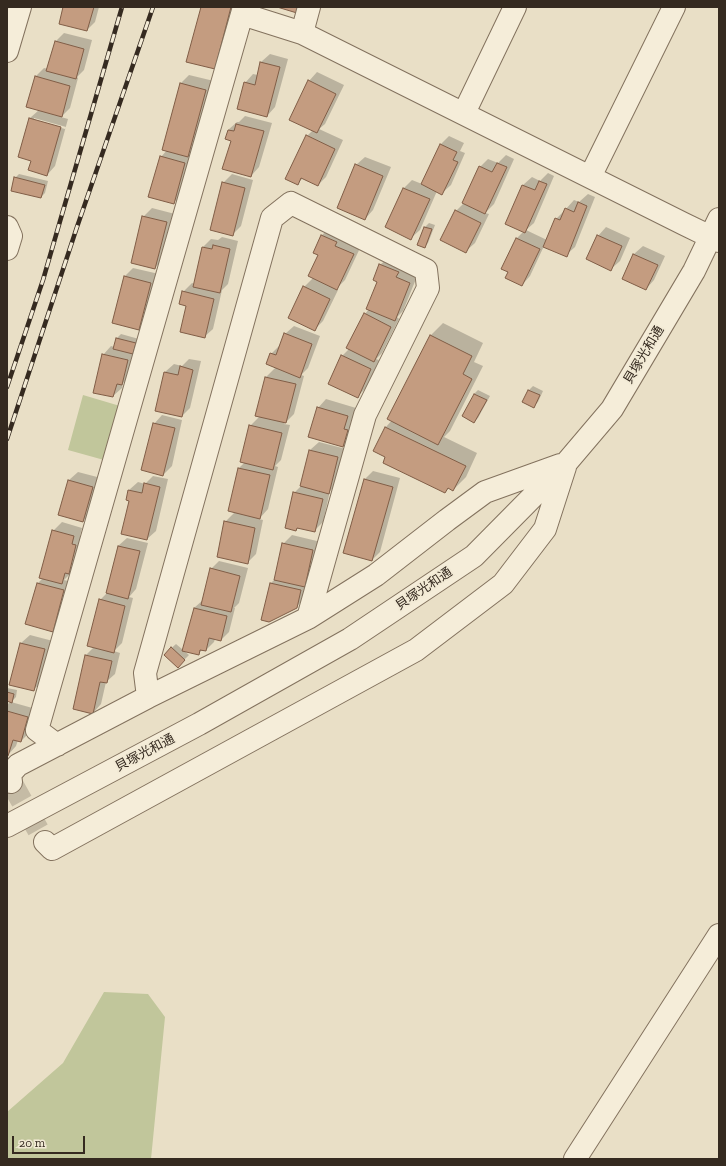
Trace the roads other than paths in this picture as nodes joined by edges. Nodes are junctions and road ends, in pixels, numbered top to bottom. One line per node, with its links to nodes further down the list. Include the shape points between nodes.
1 (20, 7): 7 (street)
2 (309, 7): 6 (street)
3 (515, 7): 8 (street)
4 (674, 7): 9 (street)
5 (243, 11): 6 (street); 16 (street, via 37,730)
6 (302, 32): 8 (street)
7 (7, 51)
8 (464, 113): 9 (street)
9 (590, 177): 11 (street)
10 (7, 227): 12 (street, via 11,236)
11 (716, 232): 13 (street, 貝塚光和通, via 612,409)
12 (7, 250)
13 (567, 462): 14 (street, via 485,492 376,575); 18 (street, 貝塚光和通, via 474,556 350,640 192,728); 19 (street, via 545,529 503,584 416,650 52,849)
14 (308, 618): 15 (street); 15 (street, via 365,414 428,288 426,270 291,203 272,218 145,672)
15 (148, 697): 16 (street)
16 (57, 745): 17 (street, via 18,765 10,774)
17 (11, 782)
18 (7, 826)
19 (45, 842)
20 (719, 935): 21 (street)
21 (578, 1158)

